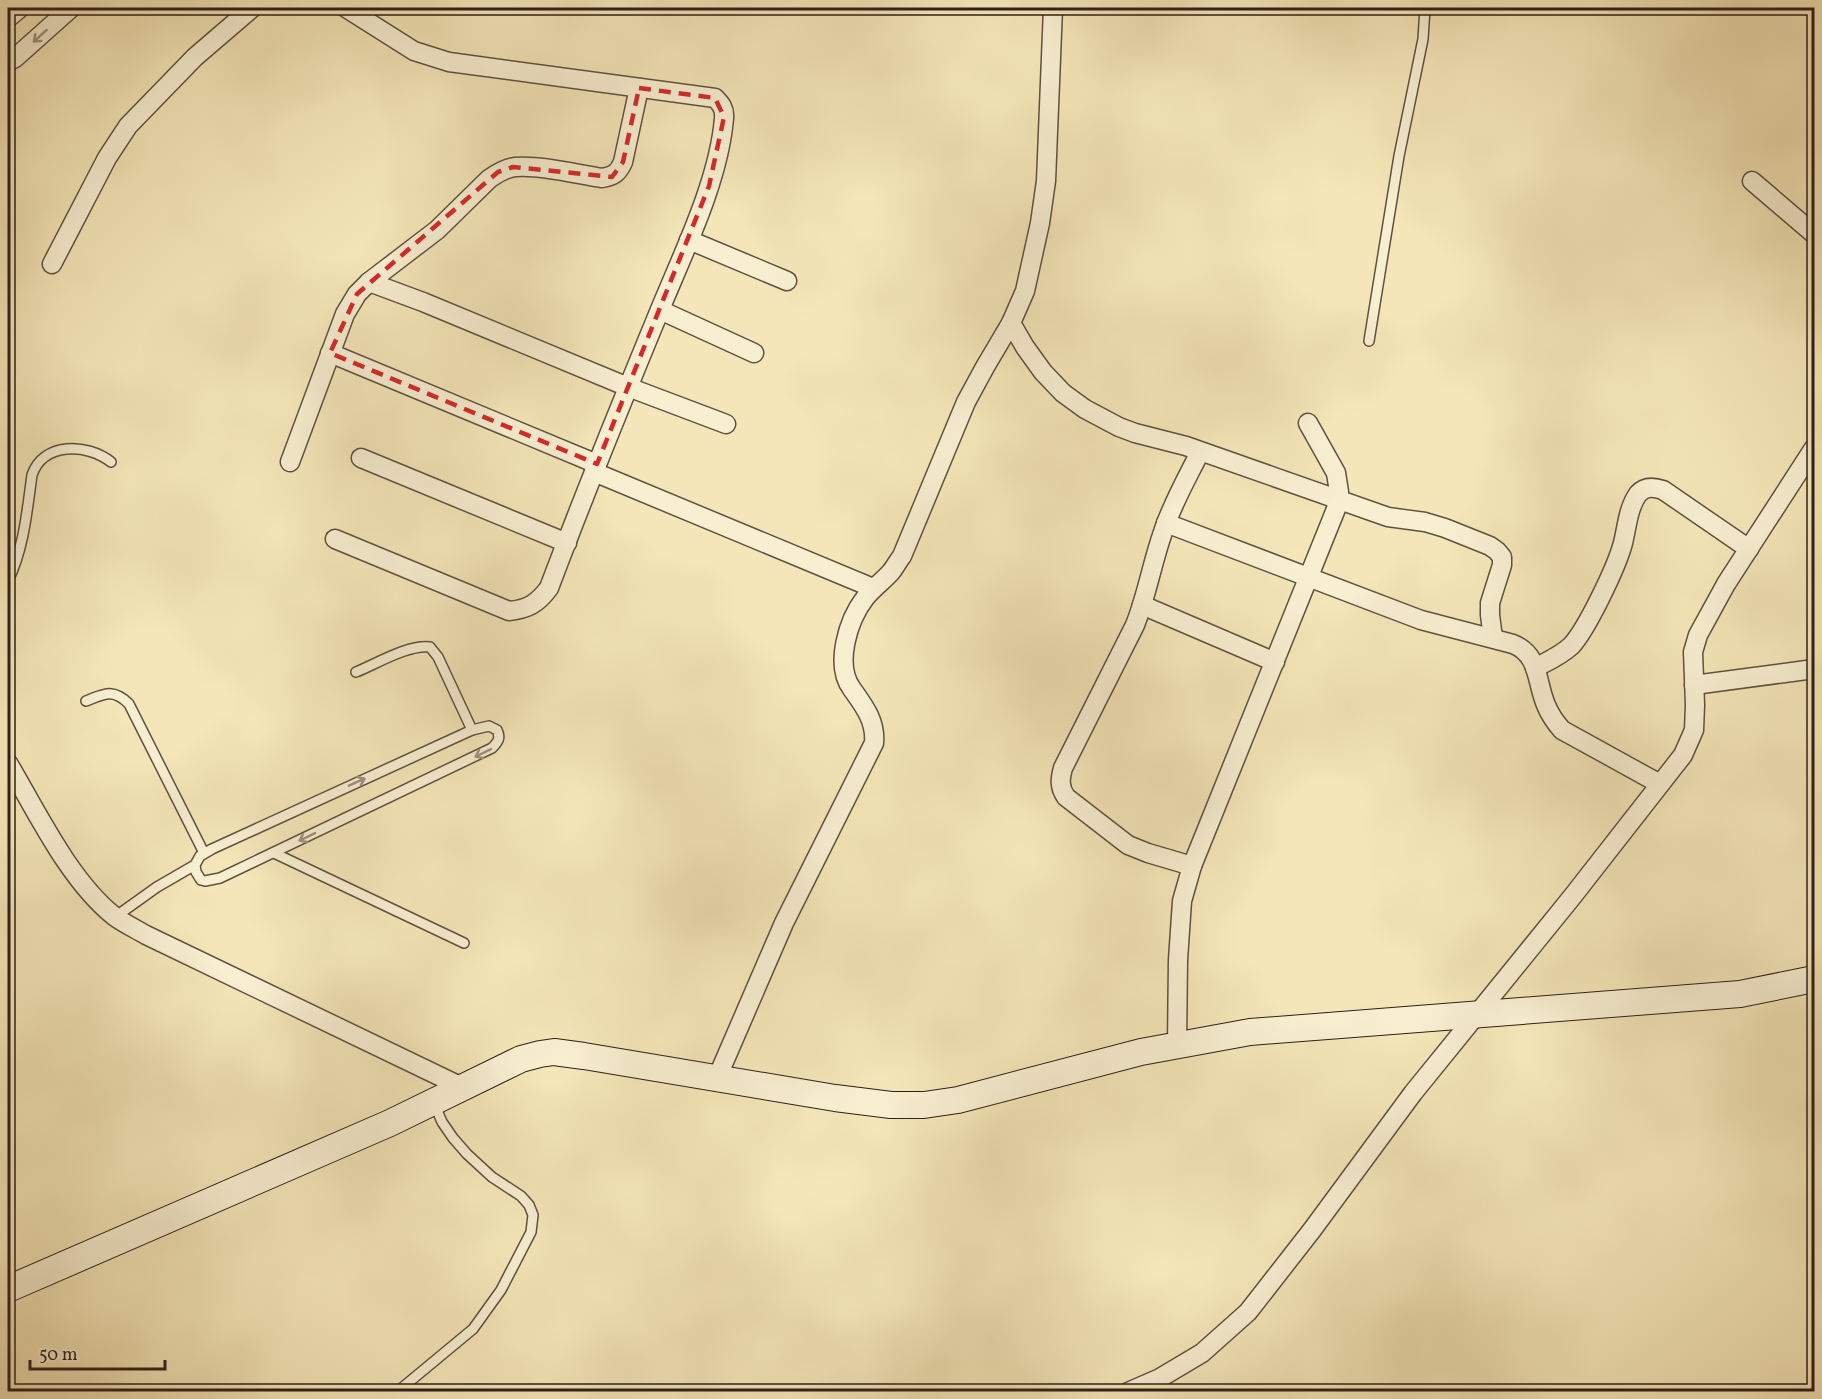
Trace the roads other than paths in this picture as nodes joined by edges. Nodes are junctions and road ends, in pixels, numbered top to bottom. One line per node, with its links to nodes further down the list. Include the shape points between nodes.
1 (20, 8): 7 (street)
2 (71, 8): 8 (street, one-way to 8)
3 (252, 8): 13 (street, via 195,57 128,126)
4 (346, 8): 9 (street, via 414,51 449,62)
5 (1053, 8): 17 (street, via 1046,182 1025,291)
6 (1425, 8): 18 (lane, via 1423,39 1399,156)
7 (8, 18)
8 (8, 62)
9 (639, 88): 12 (street, via 715,98 724,110 709,186); 15 (street, via 623,162 612,177 513,167 498,172 437,230)
10 (1752, 182): 11 (street)
11 (1815, 234)
12 (689, 240): 14 (street); 16 (street)
13 (52, 264)
14 (787, 281)
15 (369, 282): 20 (street, via 345,314); 21 (street)
16 (660, 310): 19 (street); 21 (street)
17 (1011, 323): 25 (street, via 1043,372 1085,409 1135,433); 37 (street, via 966,402 902,556)
18 (1369, 341)
19 (754, 353)
20 (330, 354): 28 (street); 29 (street)
21 (628, 387): 23 (street); 29 (street)
22 (1308, 423): 30 (street, via 1335,473)
23 (726, 424)
24 (1815, 448): 34 (street)
25 (1200, 452): 30 (street); 31 (street)
26 (361, 458): 33 (street)
27 (111, 462): 36 (lane, via 89,450 70,449 43,456 32,475 24,531)
28 (290, 462)
29 (595, 468): 33 (street); 37 (street)
30 (1338, 501): 35 (street); 39 (street, via 1388,517 1445,528 1497,551 1502,565 1490,603)
31 (1166, 523): 35 (street); 38 (street)
32 (335, 539): 33 (street, via 509,611 540,600)
33 (567, 543)
34 (1749, 549): 41 (street, via 1663,490 1653,486 1642,490 1632,505 1614,567 1581,633 1558,657); 44 (street, via 1698,635 1693,652)
35 (1309, 578): 39 (street, via 1421,620); 40 (street)
36 (8, 581)
37 (873, 588): 58 (street, via 851,627 843,669 870,714 874,743 784,923)
38 (1143, 605): 40 (street); 52 (street, via 1063,768 1061,790 1128,845)
39 (1493, 638): 41 (street, via 1523,648)
40 (1275, 662): 52 (street)
41 (1535, 668): 48 (street, via 1545,704 1562,730)
42 (1815, 669): 44 (street)
43 (356, 672): 46 (lane, via 421,645 430,647)
44 (1694, 686): 48 (street, via 1694,730 1683,755)
45 (86, 701): 49 (lane, via 106,693 121,696 129,704)
46 (472, 730): 49 (lane, one-way to 46); 50 (lane, one-way to 50, via 489,726 497,730 498,743)
47 (8, 763): 53 (street, via 88,891)
48 (1660, 784): 56 (street)
49 (204, 853): 51 (lane)
50 (274, 853): 51 (lane, via 211,881 201,880); 54 (lane)
51 (195, 865): 53 (lane)
52 (1192, 866): 57 (street, via 1180,924)
53 (115, 917): 59 (street)
54 (464, 943)
55 (1815, 979): 56 (street, via 1740,994)
56 (1476, 1015): 57 (street, via 1250,1032); 63 (street, via 1248,1311 1202,1353)
57 (1177, 1045): 58 (street, via 924,1105 891,1105)
58 (717, 1078): 59 (street, via 554,1052 521,1059)
59 (462, 1087): 60 (street)
60 (433, 1101): 61 (street); 62 (lane, via 442,1122 467,1154 529,1205 533,1215 531,1232 501,1290 473,1329)
61 (8, 1289)
62 (397, 1392)
63 (1128, 1392)

